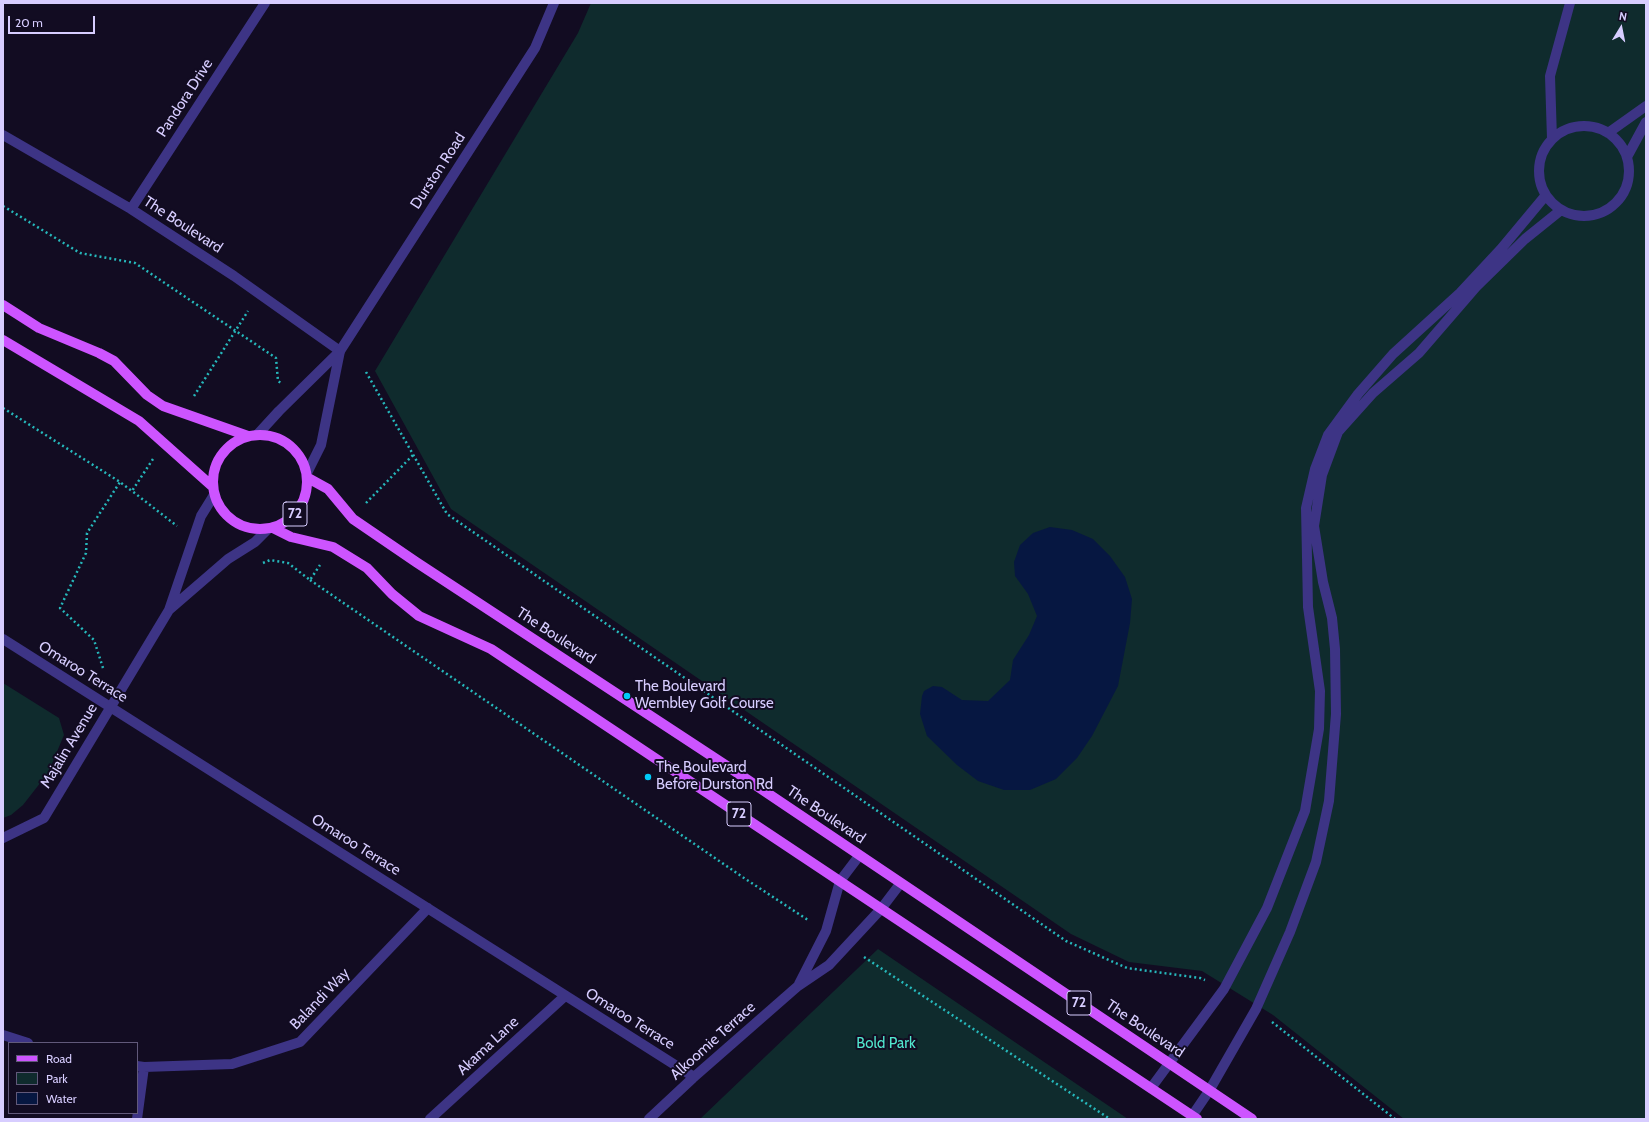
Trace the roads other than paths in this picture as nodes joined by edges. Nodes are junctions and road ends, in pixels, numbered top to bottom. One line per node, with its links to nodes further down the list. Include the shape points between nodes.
1 (265, 3): 11 (street, Pandora Drive)
2 (554, 3): 15 (street, Durston Road, via 535,48)
3 (1570, 3): 8 (street, via 1550,76)
4 (1646, 106): 6 (street)
5 (1646, 122): 9 (street)
6 (1608, 133): 8 (street, via 1594,127 1579,126 1565,130); 9 (street)
7 (3, 135): 11 (street, The Boulevard)
8 (1552, 139): 10 (street, via 1543,151 1539,166 1540,181)
9 (1627, 157): 12 (street, via 1629,173 1618,201 1590,216 1575,215)
10 (1546, 195): 12 (street); 33 (street, via 1501,249 1460,292 1393,354 1358,394 1328,435 1315,469 1306,508 1308,607 1320,706 1319,729 1305,811 1267,908 1224,989)
11 (131, 209): 15 (street, The Boulevard, via 234,276)
12 (1561, 210): 37 (street, via 1525,239 1476,287 1419,353 1373,393 1338,432 1322,475 1314,526 1332,618 1335,649 1336,714 1329,801 1316,862 1290,932 1256,1008)
13 (3, 305): 16 (main road, via 39,328 114,361 147,395 163,406)
14 (3, 340): 18 (main road, 72, via 139,421)
15 (340, 351): 16 (street, Durston Road); 17 (street, Durston Road, via 321,445)
16 (253, 435): 17 (main road, via 274,437 289,444 300,457); 18 (main road, via 236,441 225,450 213,474)
17 (307, 475): 19 (main road, 72, via 306,494 300,509 288,520); 24 (main road, The Boulevard / 72, via 328,489 353,519)
18 (214, 491): 19 (main road, 72, via 226,515 246,527); 20 (street, Majalin Avenue, via 201,516)
19 (271, 528): 20 (street, Majalin Avenue, via 228,559); 25 (main road, 72, via 291,537 333,547 367,568 392,594 419,616 491,649)
20 (169, 610): 22 (street, Majalin Avenue)
21 (3, 639): 22 (street, Omaroo Terrace)
22 (110, 707): 23 (street, Majalin Avenue, via 44,818); 27 (street, Omaroo Terrace)
23 (3, 838)
24 (859, 856): 25 (street, Alkoomie Terrace); 26 (main road, The Boulevard / 72)
25 (840, 881): 28 (main road, 72); 29 (street, Alkoomie Terrace, via 826,931)
26 (900, 884): 28 (street, Alkoomie Terrace); 33 (main road, The Boulevard / 72)
27 (428, 908): 30 (street, Omaroo Terrace); 34 (street, Balandi Way, via 300,1042 232,1064)
28 (881, 909): 29 (street, Alkoomie Terrace, via 830,965); 36 (main road, 72)
29 (798, 986): 35 (street, Alkoomie Terrace)
30 (565, 996): 35 (street, Omaroo Terrace); 40 (street, Akama Lane)
31 (3, 1035): 32 (street)
32 (25, 1042)
33 (1170, 1064): 36 (street); 37 (main road, The Boulevard / 72)
34 (141, 1067): 38 (street)
35 (694, 1077): 41 (street, Alkoomie Terrace)
36 (1151, 1088): 39 (main road, 72)
37 (1209, 1090): 39 (street); 42 (main road, The Boulevard / 72)
38 (138, 1106)
39 (1195, 1117)
40 (430, 1119)
41 (649, 1119)
42 (1252, 1119)

